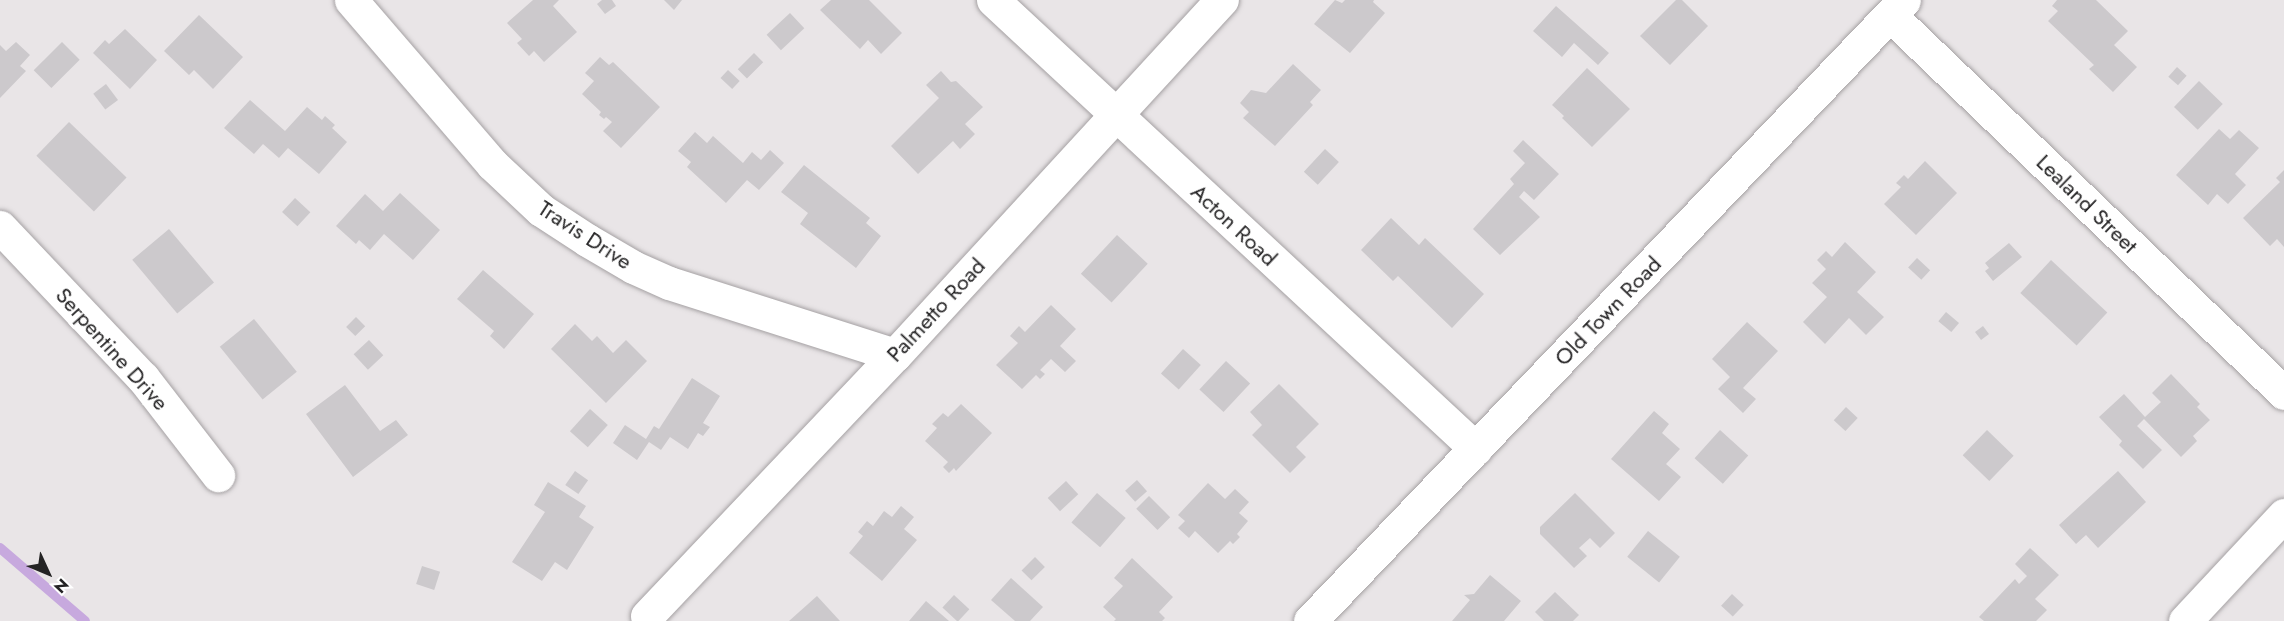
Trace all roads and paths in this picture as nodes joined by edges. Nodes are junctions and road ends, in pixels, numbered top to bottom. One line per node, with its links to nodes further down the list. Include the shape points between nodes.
1 (351, 0): 7 (street, Travis Drive, via 492,164 541,210 633,267 669,283)
2 (993, 0): 5 (street, Acton Road)
3 (1222, 0): 5 (street, Palmetto Road)
4 (1897, 7): 8 (street, Lealand Street); 9 (street, Old Town Road)
5 (1115, 114): 7 (street, Palmetto Road); 9 (street, Acton Road)
6 (0, 227): 10 (street, Serpentine Drive, via 143,378)
7 (895, 355): 12 (street, Palmetto Road)
8 (2284, 393)
9 (1476, 449): 13 (street, Old Town Road)
10 (219, 475)
11 (2284, 515): 14 (street)
12 (647, 616)
13 (1310, 621)
14 (2185, 621)

